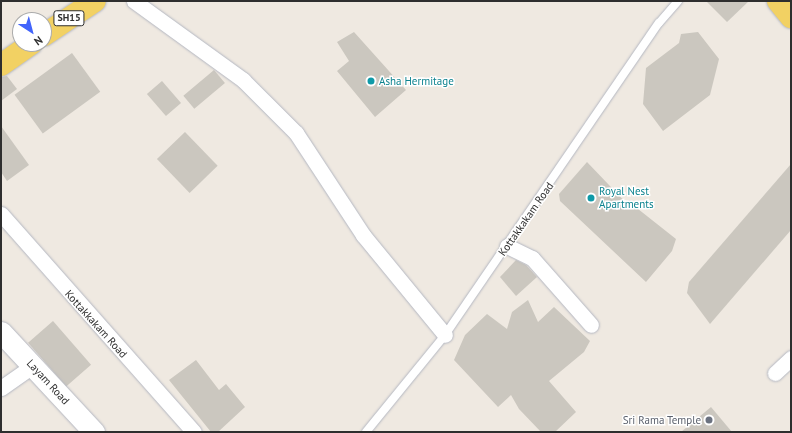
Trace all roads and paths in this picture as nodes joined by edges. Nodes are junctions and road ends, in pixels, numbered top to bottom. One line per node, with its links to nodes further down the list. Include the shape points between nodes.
1 (95, 1): 6 (main road, SH15)
2 (134, 1): 13 (street, via 243,80 296,133 363,235)
3 (678, 1): 10 (lane, Kottakkakam Road, via 659,23)
4 (778, 1): 5 (main road)
5 (791, 17)
6 (52, 30)
7 (20, 52): 8 (main road)
8 (1, 65)
9 (1, 214): 19 (street, Kottakkakam Road)
10 (507, 246): 11 (street, via 532,258); 13 (lane, Kottakkakam Road)
11 (591, 325)
12 (1, 332): 15 (street, Layam Road)
13 (445, 334): 20 (lane, Kottakkakam Road)
14 (791, 358): 16 (street)
15 (33, 366): 17 (street); 18 (street, Layam Road)
16 (775, 374)
17 (1, 388)
18 (94, 432)
19 (194, 432)
20 (366, 432)

